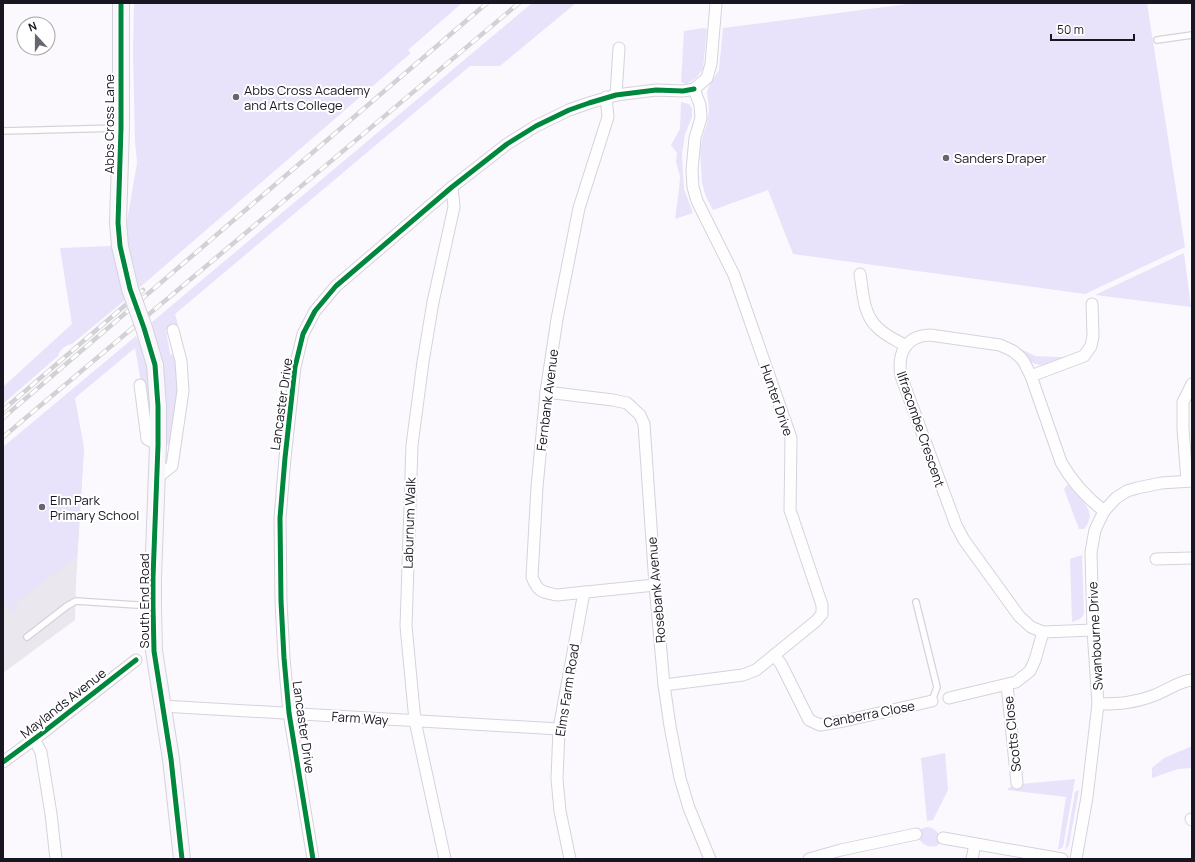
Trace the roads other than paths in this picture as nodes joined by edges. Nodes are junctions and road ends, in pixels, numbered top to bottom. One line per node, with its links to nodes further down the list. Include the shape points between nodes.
1 (121, 3): 8 (street, Abbs Cross Lane)
2 (716, 3): 6 (street, via 711,64 707,78)
3 (1192, 36): 4 (lane)
4 (1157, 40)
5 (619, 48): 7 (street, Fernbank Avenue)
6 (694, 89): 7 (street, Lancaster Drive, via 656,90); 33 (street, Hunter Drive, via 700,105 701,118 695,138 693,187 697,201 734,275 791,438 790,510 822,605 822,614 816,621)
7 (611, 96): 10 (street, Lancaster Drive, via 569,110 536,126 507,144); 19 (street, Fernbank Avenue, via 608,117 579,208 557,319)
8 (121, 128): 9 (lane); 15 (street, Abbs Cross Lane, bridge, via 118,223 120,246 130,289)
9 (3, 131)
10 (452, 187): 42 (street, Lancaster Drive, via 336,286 314,311 303,334 295,368 280,518 281,601); 43 (street, Laburnum Walk, via 454,207 433,302 412,445 406,626)
11 (860, 274): 14 (street, via 870,319 878,328)
12 (1092, 304): 16 (street, via 1093,336 1091,346 1084,356)
13 (173, 330): 21 (street, via 181,361 183,391 172,466)
14 (906, 346): 16 (street, via 924,335 1000,345 1021,358); 31 (street, Ilfracombe Crescent, via 899,361 901,376 956,525 1018,616 1031,627)
15 (154, 365): 20 (street, South End Road)
16 (1030, 376): 23 (street, via 1067,473 1092,502)
17 (1192, 384): 22 (street, via 1183,402)
18 (140, 386): 20 (street, via 147,439)
19 (546, 392): 26 (street, Rosebank Avenue, via 621,401 640,415 645,432); 27 (street, Fernbank Avenue, via 536,487 532,577 536,586 544,593 557,595)
20 (158, 445): 21 (street, South End Road)
21 (158, 477): 29 (street, South End Road)
22 (1189, 481): 23 (street, Swanbourne Drive, via 1161,483 1127,491)
23 (1104, 511): 30 (street, Swanbourne Drive, via 1095,530 1091,552)
24 (1192, 558): 25 (street)
25 (1156, 559)
26 (655, 585): 27 (street, Fernbank Avenue); 36 (street, Rosebank Avenue)
27 (584, 592): 44 (street, Elms Farm Road)
28 (916, 602): 39 (lane, via 937,687)
29 (153, 606): 32 (lane, via 76,601); 41 (street, South End Road, via 154,651)
30 (1093, 630): 31 (street); 40 (street, Swanbourne Drive)
31 (1043, 632): 37 (street, via 1036,660 1030,671 1016,682)
32 (27, 637)
33 (774, 655): 36 (street, Hunter Drive, via 756,670 743,675); 39 (street, Canberra Close, via 809,720 820,725)
34 (136, 660): 45 (street, Maylands Avenue)
35 (1192, 680): 40 (street, via 1185,680 1141,700 1123,704)
36 (664, 685): 56 (street, Rosebank Avenue, via 680,778)
37 (1007, 685): 38 (street); 47 (street, Scotts Close)
38 (949, 698)
39 (932, 701)
40 (1098, 704): 60 (street, Swanbourne Drive, via 1087,797)
41 (162, 706): 42 (street, Farm Way); 52 (street, South End Road, via 171,759)
42 (289, 713): 43 (street, Farm Way); 53 (street, Lancaster Drive)
43 (415, 721): 44 (street, Farm Way); 54 (street, Laburnum Walk)
44 (559, 729): 55 (street, Elms Farm Road, via 557,779 560,811)
45 (34, 739): 46 (street, Maylands Avenue); 51 (street, via 41,752)
46 (3, 762)
47 (1017, 783)
48 (916, 834): 57 (street)
49 (943, 838): 50 (street)
50 (975, 844): 58 (street); 59 (street)
51 (56, 859)
52 (182, 859)
53 (313, 859)
54 (445, 859)
55 (570, 859)
56 (710, 859)
57 (809, 859)
58 (972, 859)
59 (1062, 859)
60 (1076, 859)

